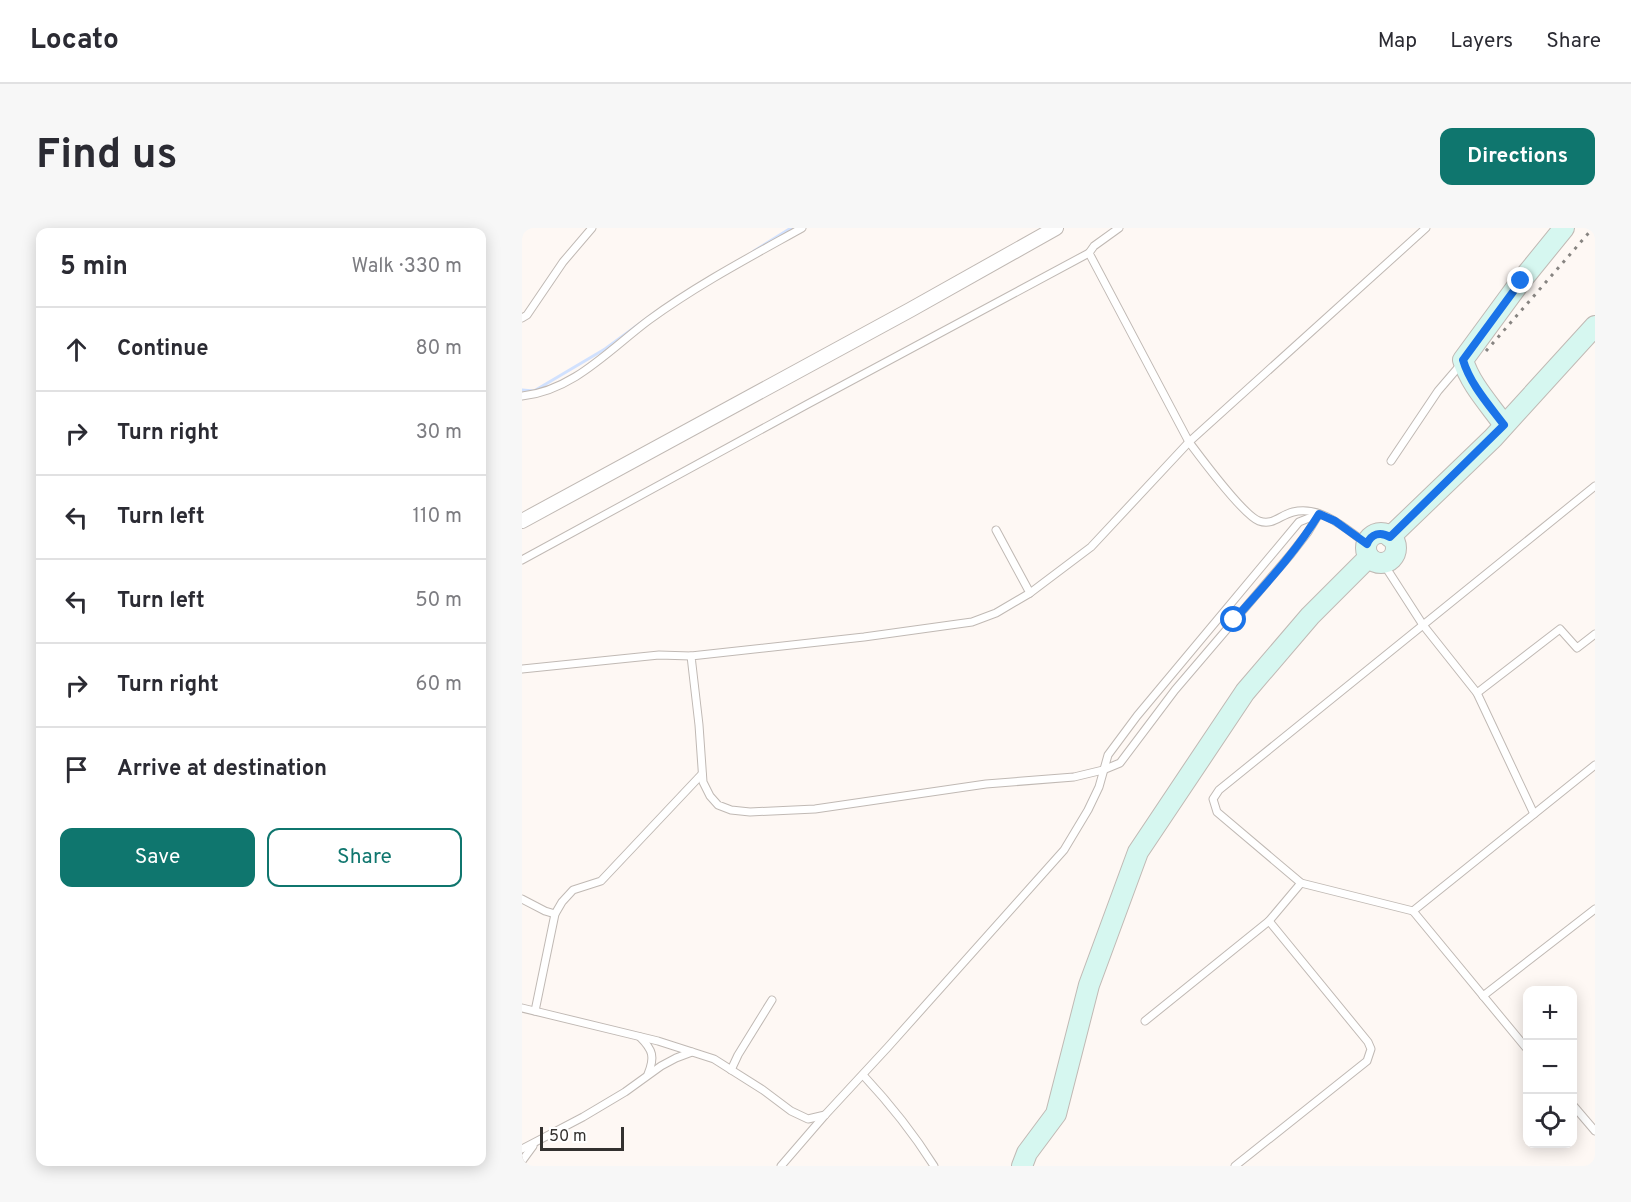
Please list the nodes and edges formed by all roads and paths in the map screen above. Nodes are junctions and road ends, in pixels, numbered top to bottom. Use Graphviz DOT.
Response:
graph roads {
  1 [pos="591,228"];
  2 [pos="802,228"];
  3 [pos="1056,228"];
  4 [pos="1119,228"];
  5 [pos="1426,228"];
  6 [pos="1563,228"];
  7 [pos="1089,253"];
  8 [pos="522,318"];
  9 [pos="1595,326"];
  10 [pos="1462,366"];
  11 [pos="522,396"];
  12 [pos="1504,425"];
  13 [pos="1189,442"];
  14 [pos="1391,461"];
  15 [pos="1595,486"];
  16 [pos="1319,514"];
  17 [pos="522,521"];
  18 [pos="996,530"];
  19 [pos="1373,555"];
  20 [pos="522,560"];
  21 [pos="1030,593"];
  22 [pos="1423,625"];
  23 [pos="1595,634"];
  24 [pos="691,656"];
  25 [pos="522,669"];
  26 [pos="1477,693"];
  27 [pos="1595,765"];
  28 [pos="1103,770"];
  29 [pos="702,774"];
  30 [pos="1534,814"];
  31 [pos="1301,883"];
  32 [pos="522,899"];
  33 [pos="1595,909"];
  34 [pos="1413,911"];
  35 [pos="555,914"];
  36 [pos="1269,921"];
  37 [pos="1484,996"];
  38 [pos="772,1000"];
  39 [pos="522,1008"];
  40 [pos="535,1011"];
  41 [pos="1145,1021"];
  42 [pos="640,1037"];
  43 [pos="1523,1044"];
  44 [pos="693,1052"];
  45 [pos="731,1070"];
  46 [pos="863,1075"];
  47 [pos="646,1077"];
  48 [pos="1577,1110"];
  49 [pos="825,1115"];
  50 [pos="1595,1131"];
  51 [pos="535,1144"];
  52 [pos="522,1149"];
  53 [pos="522,1161"];
  54 [pos="781,1166"];
  55 [pos="934,1166"];
  56 [pos="1022,1166"];
  57 [pos="1235,1166"];
  1 -- 8 [label="lane"];
  2 -- 11 [label="lane"];
  3 -- 17 [label="street"];
  4 -- 7 [label="lane"];
  5 -- 13 [label="lane"];
  6 -- 10 [label="main road"];
  7 -- 13 [label="lane"];
  7 -- 20 [label="lane"];
  9 -- 12 [label="main road"];
  10 -- 12 [label="main road"];
  10 -- 14 [label="lane"];
  12 -- 19 [label="main road"];
  13 -- 16 [label="lane"];
  13 -- 21 [label="lane"];
  15 -- 22 [label="lane"];
  16 -- 19 [label="lane"];
  16 -- 28 [label="lane"];
  16 -- 28 [label="lane"];
  18 -- 21 [label="lane"];
  19 -- 22 [label="lane"];
  19 -- 56 [label="main road"];
  21 -- 24 [label="lane"];
  22 -- 26 [label="lane"];
  22 -- 31 [label="lane"];
  23 -- 26 [label="lane"];
  24 -- 25 [label="lane"];
  24 -- 29 [label="lane"];
  26 -- 30 [label="lane"];
  27 -- 30 [label="lane"];
  28 -- 29 [label="lane"];
  28 -- 46 [label="lane"];
  29 -- 35 [label="lane"];
  30 -- 34 [label="lane"];
  31 -- 34 [label="lane"];
  31 -- 36 [label="lane"];
  32 -- 35 [label="lane"];
  33 -- 37 [label="lane"];
  34 -- 37 [label="lane"];
  35 -- 40 [label="lane"];
  36 -- 41 [label="lane"];
  36 -- 57 [label="lane"];
  37 -- 43 [label="lane"];
  38 -- 45 [label="lane"];
  39 -- 40 [label="lane"];
  40 -- 42 [label="lane"];
  42 -- 44 [label="lane"];
  42 -- 47 [label="lane"];
  44 -- 45 [label="lane"];
  44 -- 47 [label="lane"];
  45 -- 49 [label="lane"];
  46 -- 49 [label="lane"];
  46 -- 55 [label="lane"];
  47 -- 51 [label="lane"];
  48 -- 50 [label="lane"];
  49 -- 54 [label="lane"];
  51 -- 52 [label="lane"];
  51 -- 53 [label="lane"];
}
